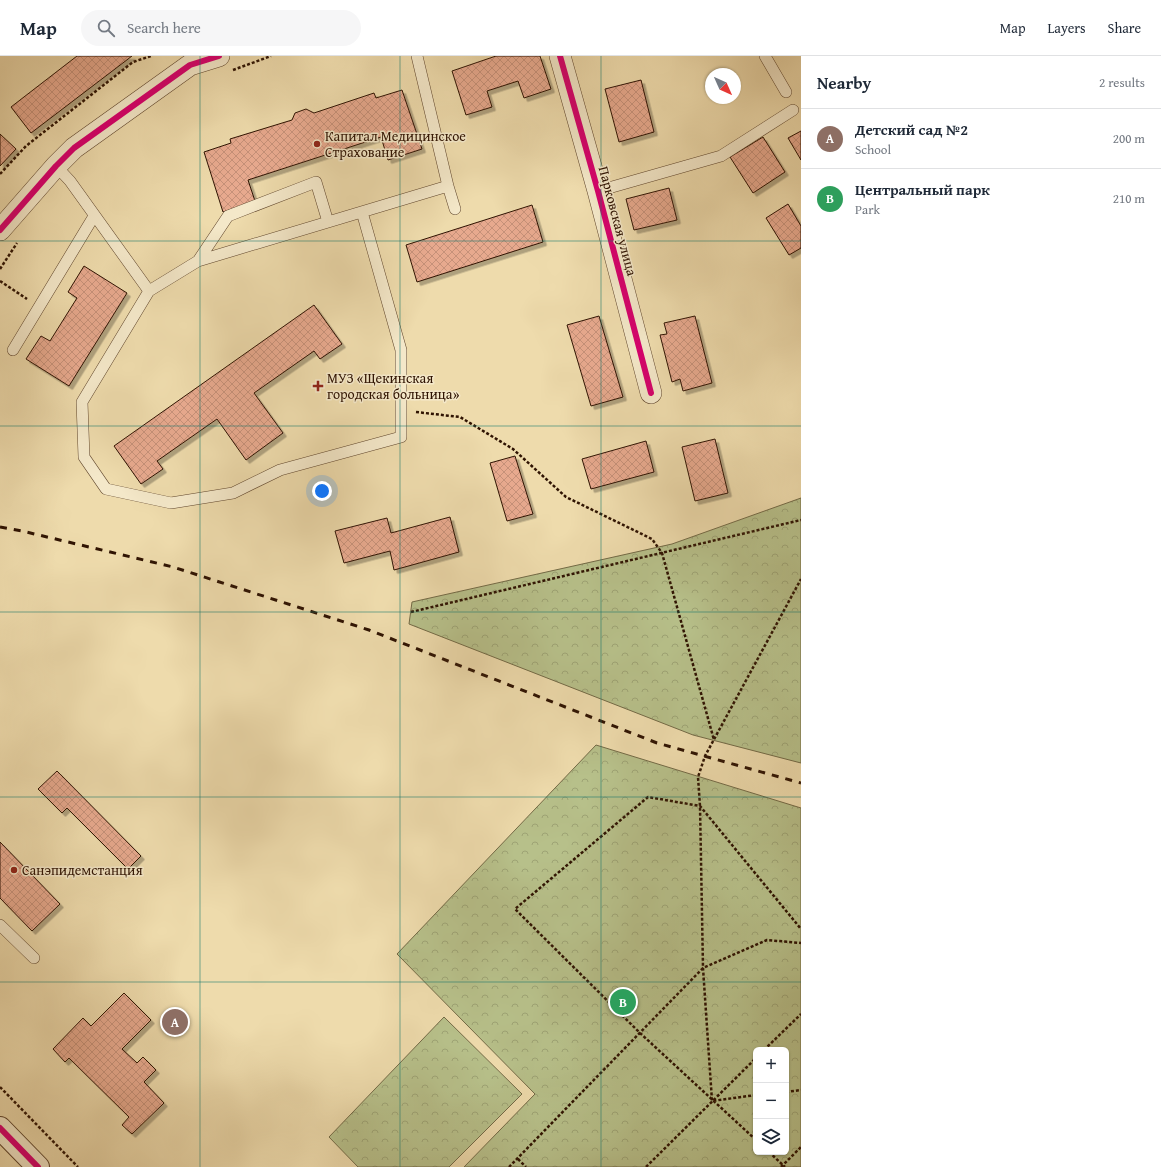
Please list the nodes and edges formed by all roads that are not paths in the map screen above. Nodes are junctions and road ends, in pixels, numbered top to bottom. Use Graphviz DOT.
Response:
graph roads {
  1 [pos="417,56"];
  2 [pos="560,56"];
  3 [pos="765,56"];
  4 [pos="226,63"];
  5 [pos="786,92"];
  6 [pos="793,110"];
  7 [pos="56,166"];
  8 [pos="448,186"];
  9 [pos="598,191"];
  10 [pos="456,209"];
  11 [pos="362,212"];
  12 [pos="94,216"];
  13 [pos="328,222"];
  14 [pos="0,230"];
  15 [pos="198,261"];
  16 [pos="149,291"];
  17 [pos="13,350"];
  18 [pos="651,393"];
  19 [pos="0,925"];
  20 [pos="34,958"];
  21 [pos="0,1128"];
  22 [pos="38,1167"];
  1 -- 8 [label="lane"];
  2 -- 9 [label="street, Парковская улица"];
  3 -- 5 [label="lane"];
  4 -- 7 [label="street"];
  6 -- 9 [label="lane"];
  7 -- 12 [label="lane"];
  7 -- 14 [label="street"];
  8 -- 10 [label="lane"];
  8 -- 11 [label="lane"];
  9 -- 18 [label="street, Парковская улица"];
  11 -- 13 [label="lane"];
  11 -- 16 [label="lane"];
  12 -- 16 [label="lane"];
  12 -- 17 [label="lane"];
  13 -- 15 [label="lane"];
  13 -- 15 [label="lane"];
  15 -- 16 [label="lane"];
  19 -- 20 [label="lane"];
  21 -- 22 [label="street"];
}
